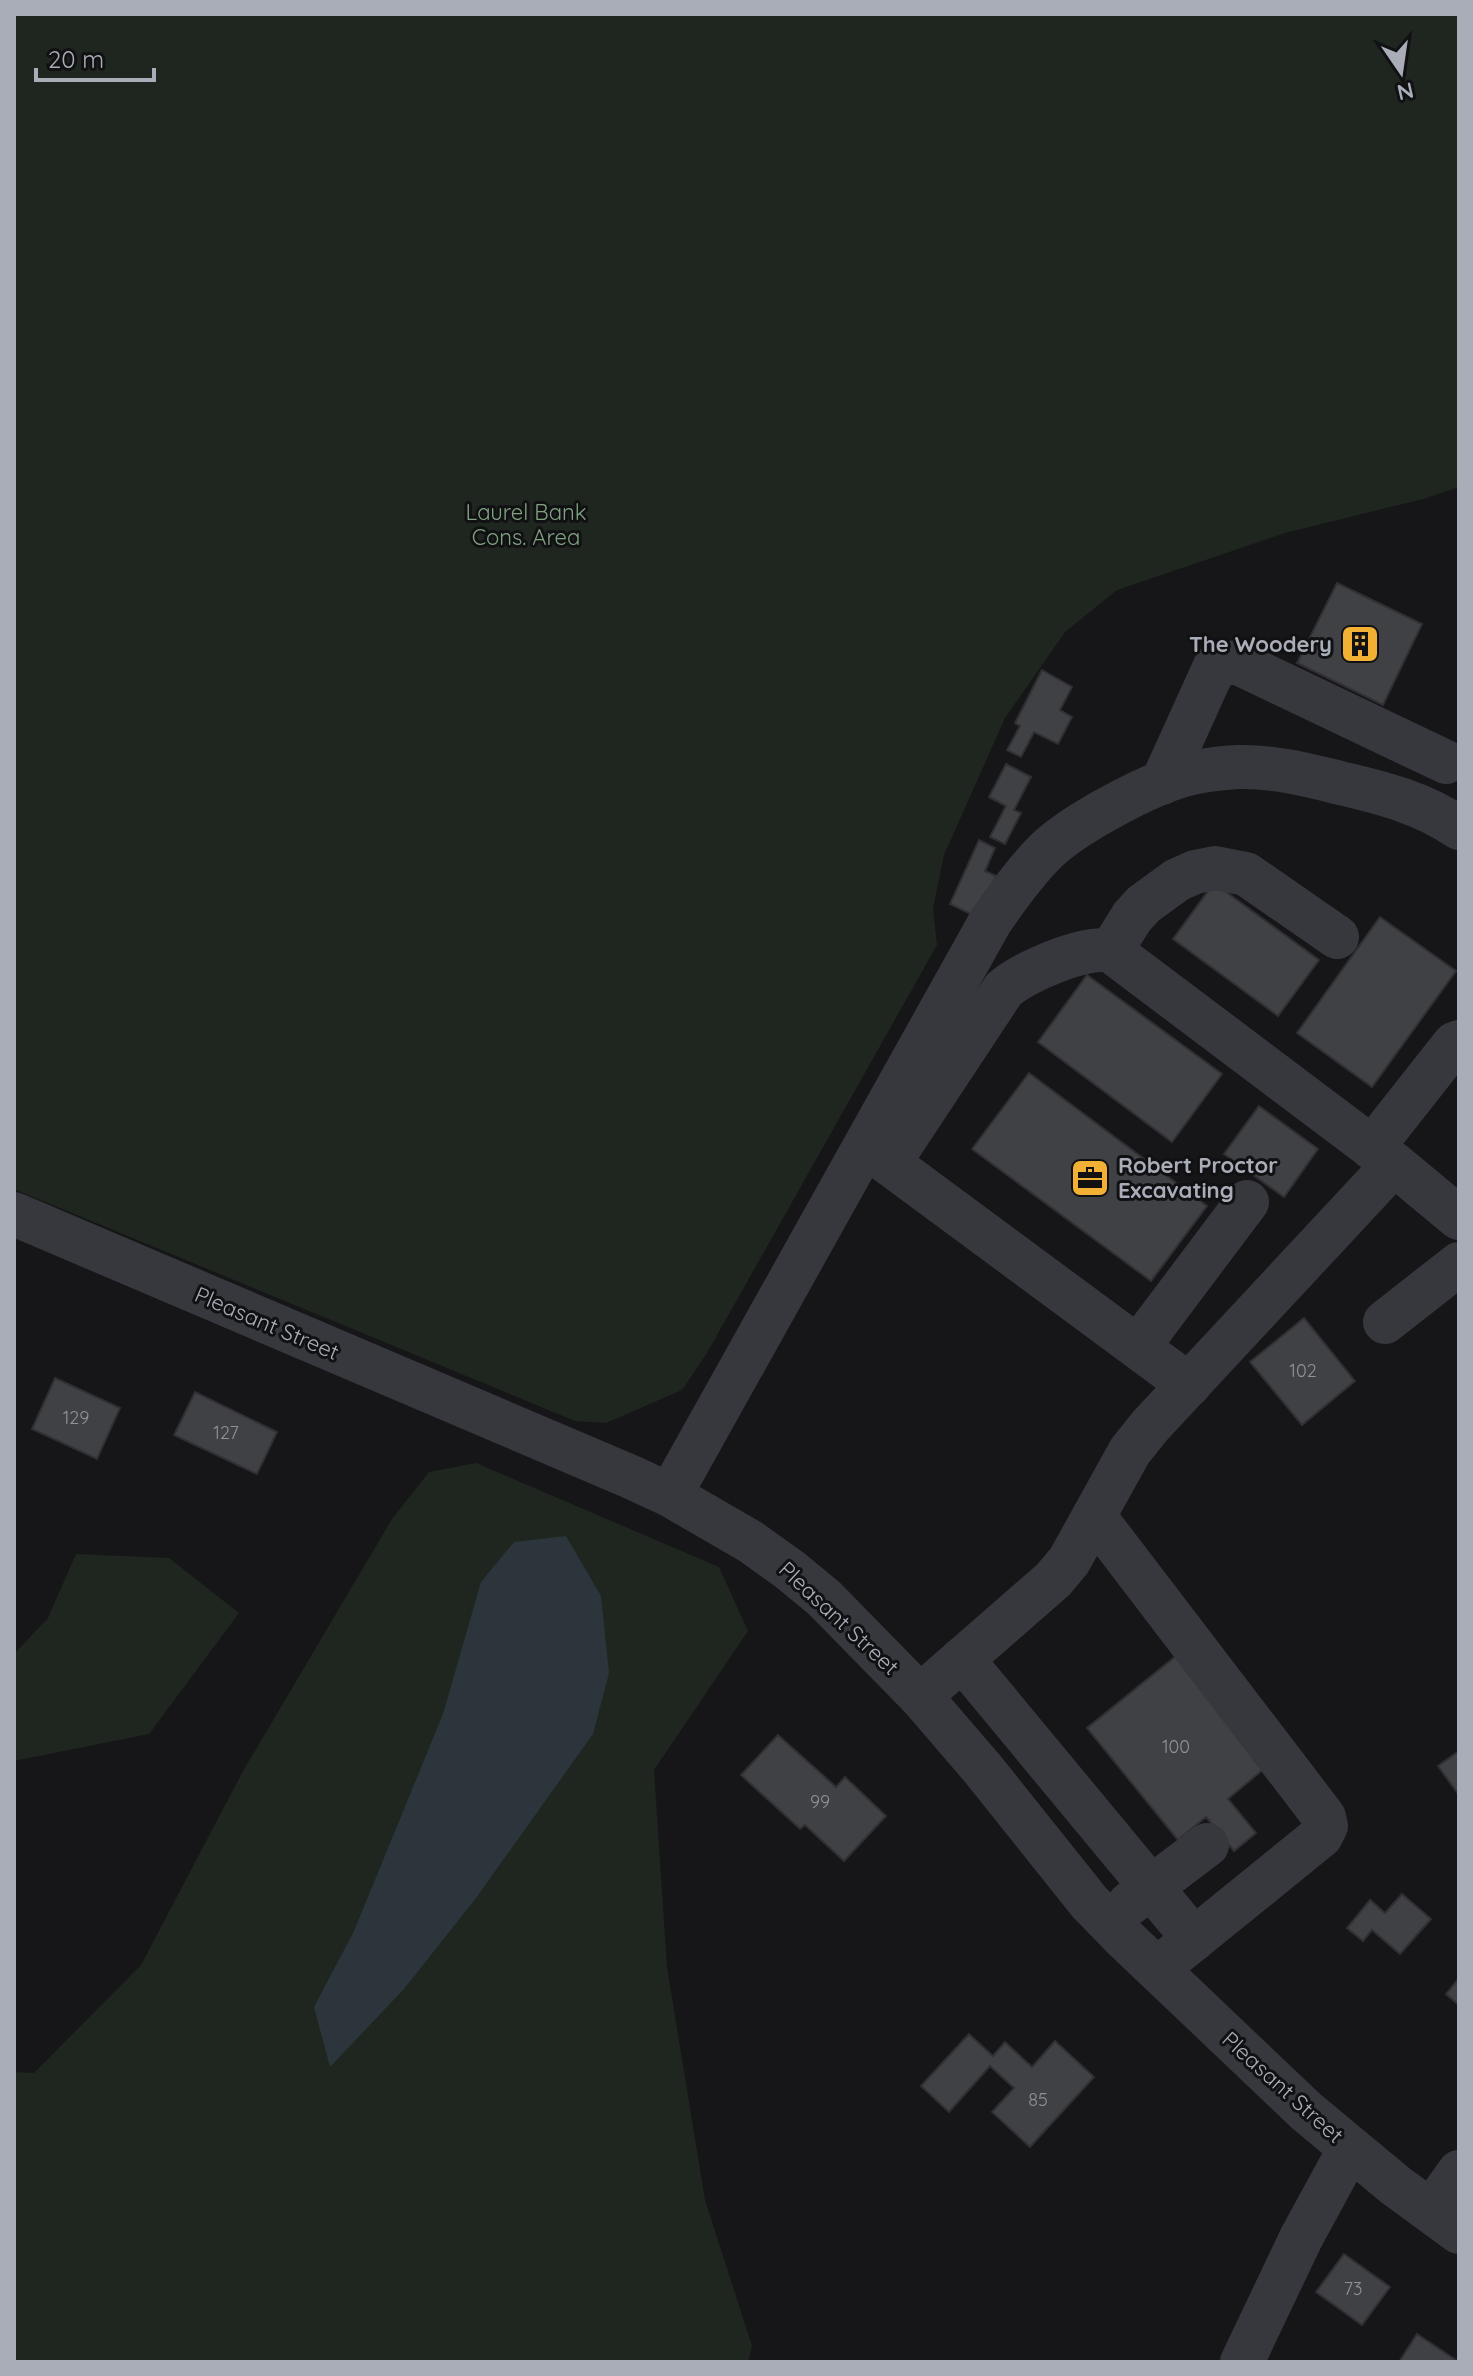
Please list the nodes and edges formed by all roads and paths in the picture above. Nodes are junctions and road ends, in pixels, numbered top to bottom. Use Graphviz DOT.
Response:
graph roads {
  1 [pos="1453,753"];
  2 [pos="1162,783"];
  3 [pos="1419,804"];
  4 [pos="1459,828"];
  5 [pos="1337,937"];
  6 [pos="1111,951"];
  7 [pos="1459,1042"];
  8 [pos="877,1155"];
  9 [pos="1383,1156"];
  10 [pos="1247,1202"];
  11 [pos="14,1214"];
  12 [pos="1459,1218"];
  13 [pos="1459,1264"];
  14 [pos="1385,1322"];
  15 [pos="1138,1347"];
  16 [pos="1189,1385"];
  17 [pos="670,1495"];
  18 [pos="1094,1516"];
  19 [pos="962,1659"];
  20 [pos="920,1696"];
  21 [pos="1207,1845"];
  22 [pos="1152,1887"];
  23 [pos="1107,1921"];
  24 [pos="1194,1939"];
  25 [pos="1157,1969"];
  26 [pos="1350,2148"];
  27 [pos="1459,2172"];
  28 [pos="1445,2222"];
  29 [pos="1242,2362"];
  1 -- 2 [label="street"];
  1 -- 3 [label="street"];
  2 -- 3 [label="street"];
  2 -- 8 [label="street"];
  3 -- 4 [label="street"];
  5 -- 6 [label="street"];
  6 -- 8 [label="street"];
  6 -- 9 [label="street"];
  7 -- 9 [label="street"];
  8 -- 15 [label="street"];
  8 -- 17 [label="street"];
  9 -- 12 [label="street"];
  9 -- 16 [label="street"];
  10 -- 15 [label="street"];
  11 -- 17 [label="street, Pleasant Street"];
  13 -- 14 [label="street"];
  15 -- 16 [label="street"];
  16 -- 18 [label="street"];
  17 -- 20 [label="street, Pleasant Street"];
  18 -- 19 [label="street"];
  18 -- 24 [label="street"];
  19 -- 20 [label="street"];
  19 -- 22 [label="street"];
  20 -- 23 [label="street, Pleasant Street"];
  21 -- 22 [label="street"];
  22 -- 23 [label="street"];
  22 -- 24 [label="street"];
  23 -- 25 [label="street, Pleasant Street"];
  24 -- 25 [label="street"];
  25 -- 26 [label="street, Pleasant Street"];
  26 -- 28 [label="street, Pleasant Street"];
  26 -- 29 [label="street"];
  27 -- 28 [label="street"];
}
